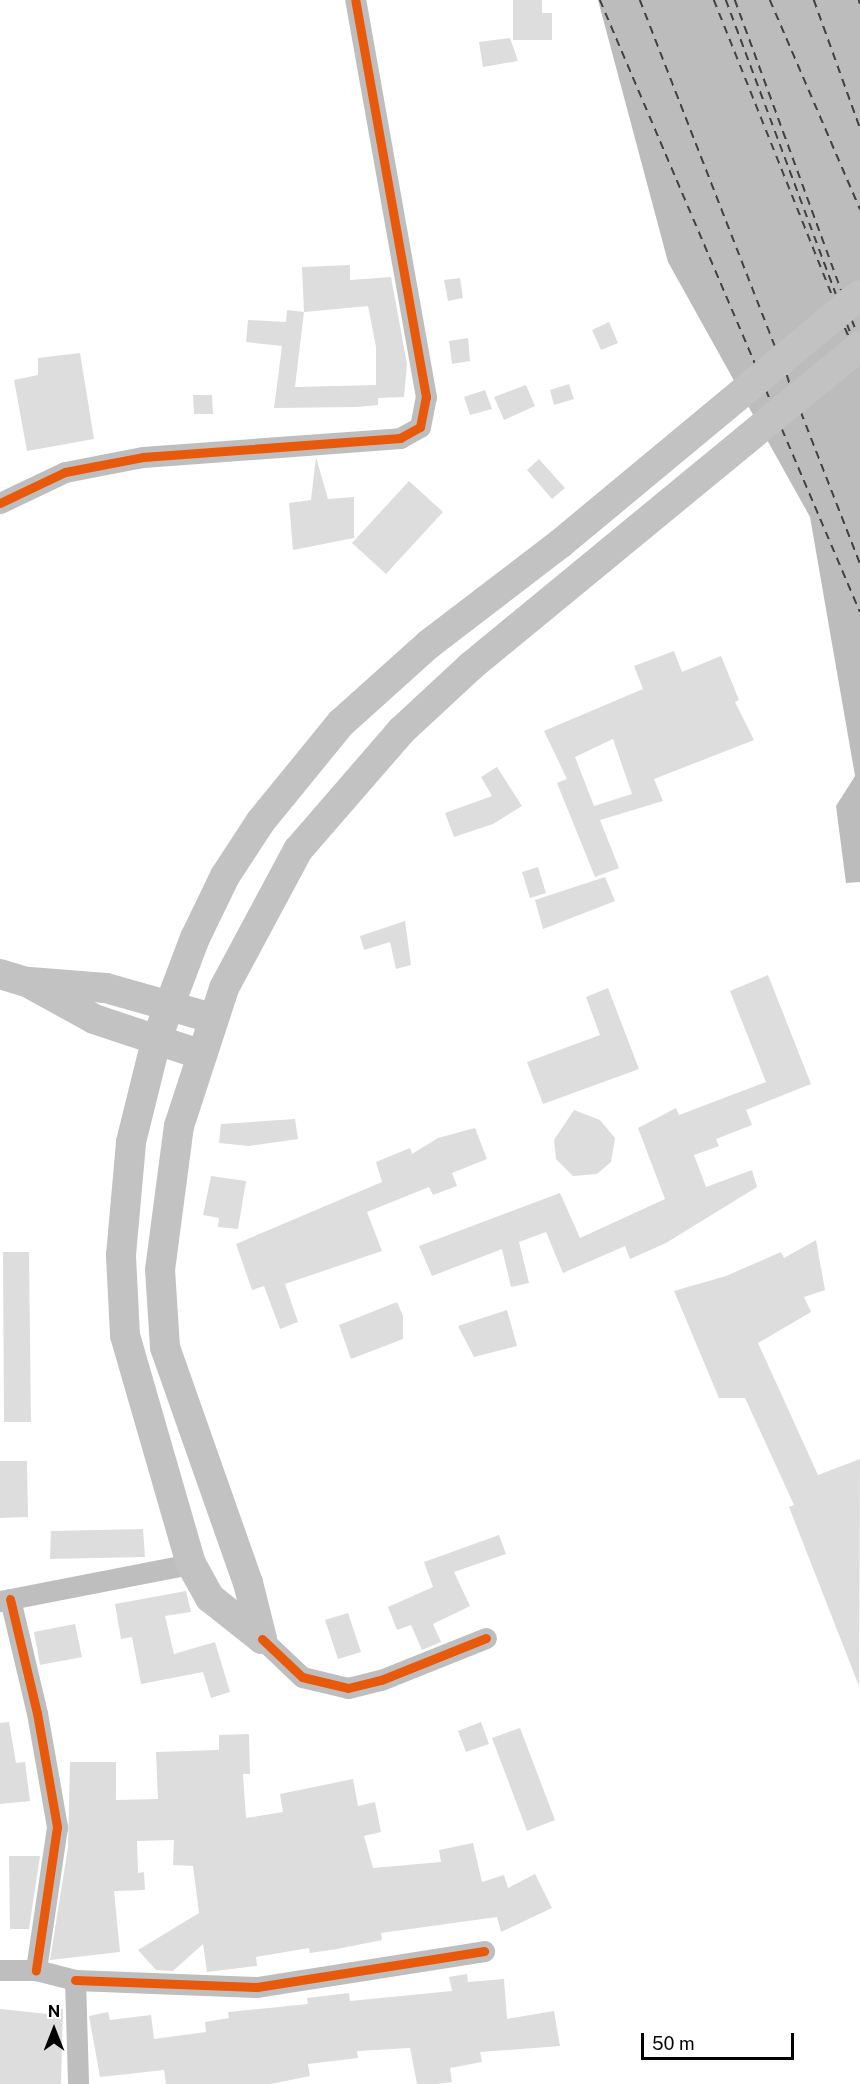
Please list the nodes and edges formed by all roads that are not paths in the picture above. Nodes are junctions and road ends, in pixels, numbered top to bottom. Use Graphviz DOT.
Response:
graph roads {
  1 [pos="355,0"];
  2 [pos="860,295"];
  3 [pos="860,346"];
  4 [pos="0,504"];
  5 [pos="13,978"];
  6 [pos="170,1004"];
  7 [pos="212,1018"];
  8 [pos="156,1041"];
  9 [pos="200,1054"];
  10 [pos="191,1564"];
  11 [pos="5,1600"];
  12 [pos="486,1638"];
  13 [pos="262,1639"];
  14 [pos="484,1951"];
  15 [pos="0,1970"];
  16 [pos="36,1970"];
  17 [pos="75,1980"];
  18 [pos="78,2084"];
  1 -- 4 [label="street"];
  2 -- 6 [label="main road"];
  3 -- 7 [label="main road"];
  5 -- 6 [label="main road"];
  5 -- 8 [label="main road"];
  6 -- 7 [label="main road"];
  6 -- 8 [label="main road"];
  7 -- 9 [label="main road"];
  8 -- 9 [label="main road"];
  8 -- 10 [label="main road"];
  9 -- 13 [label="main road"];
  10 -- 11 [label="street"];
  10 -- 13 [label="main road"];
  11 -- 16 [label="street"];
  12 -- 13 [label="street"];
  14 -- 17 [label="street"];
  15 -- 16 [label="street"];
  16 -- 17 [label="street"];
  17 -- 18 [label="street"];
}
